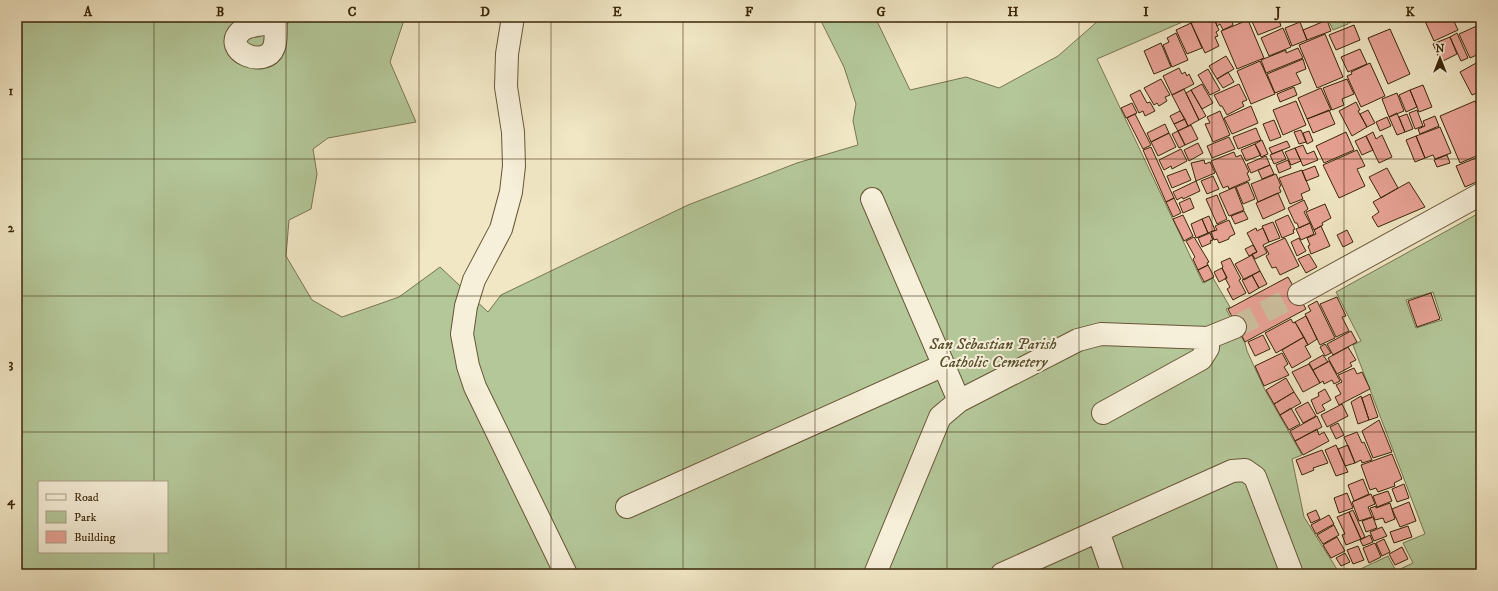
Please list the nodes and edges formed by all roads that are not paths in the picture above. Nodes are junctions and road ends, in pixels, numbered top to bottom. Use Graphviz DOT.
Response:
graph roads {
  1 [pos="513,17"];
  2 [pos="1481,194"];
  3 [pos="872,199"];
  4 [pos="1299,294"];
  5 [pos="1235,327"];
  6 [pos="1208,338"];
  7 [pos="944,365"];
  8 [pos="959,401"];
  9 [pos="1103,413"];
  10 [pos="627,507"];
  11 [pos="1098,532"];
  12 [pos="566,574"];
  13 [pos="875,574"];
  14 [pos="1002,574"];
  15 [pos="1113,574"];
  16 [pos="1292,574"];
  1 -- 12 [label="lane"];
  2 -- 4 [label="lane"];
  3 -- 7 [label="lane"];
  5 -- 6 [label="lane"];
  6 -- 8 [label="lane"];
  6 -- 9 [label="lane"];
  7 -- 8 [label="lane"];
  7 -- 10 [label="lane"];
  8 -- 13 [label="lane"];
  11 -- 14 [label="lane"];
  11 -- 15 [label="lane"];
  11 -- 16 [label="lane"];
}
